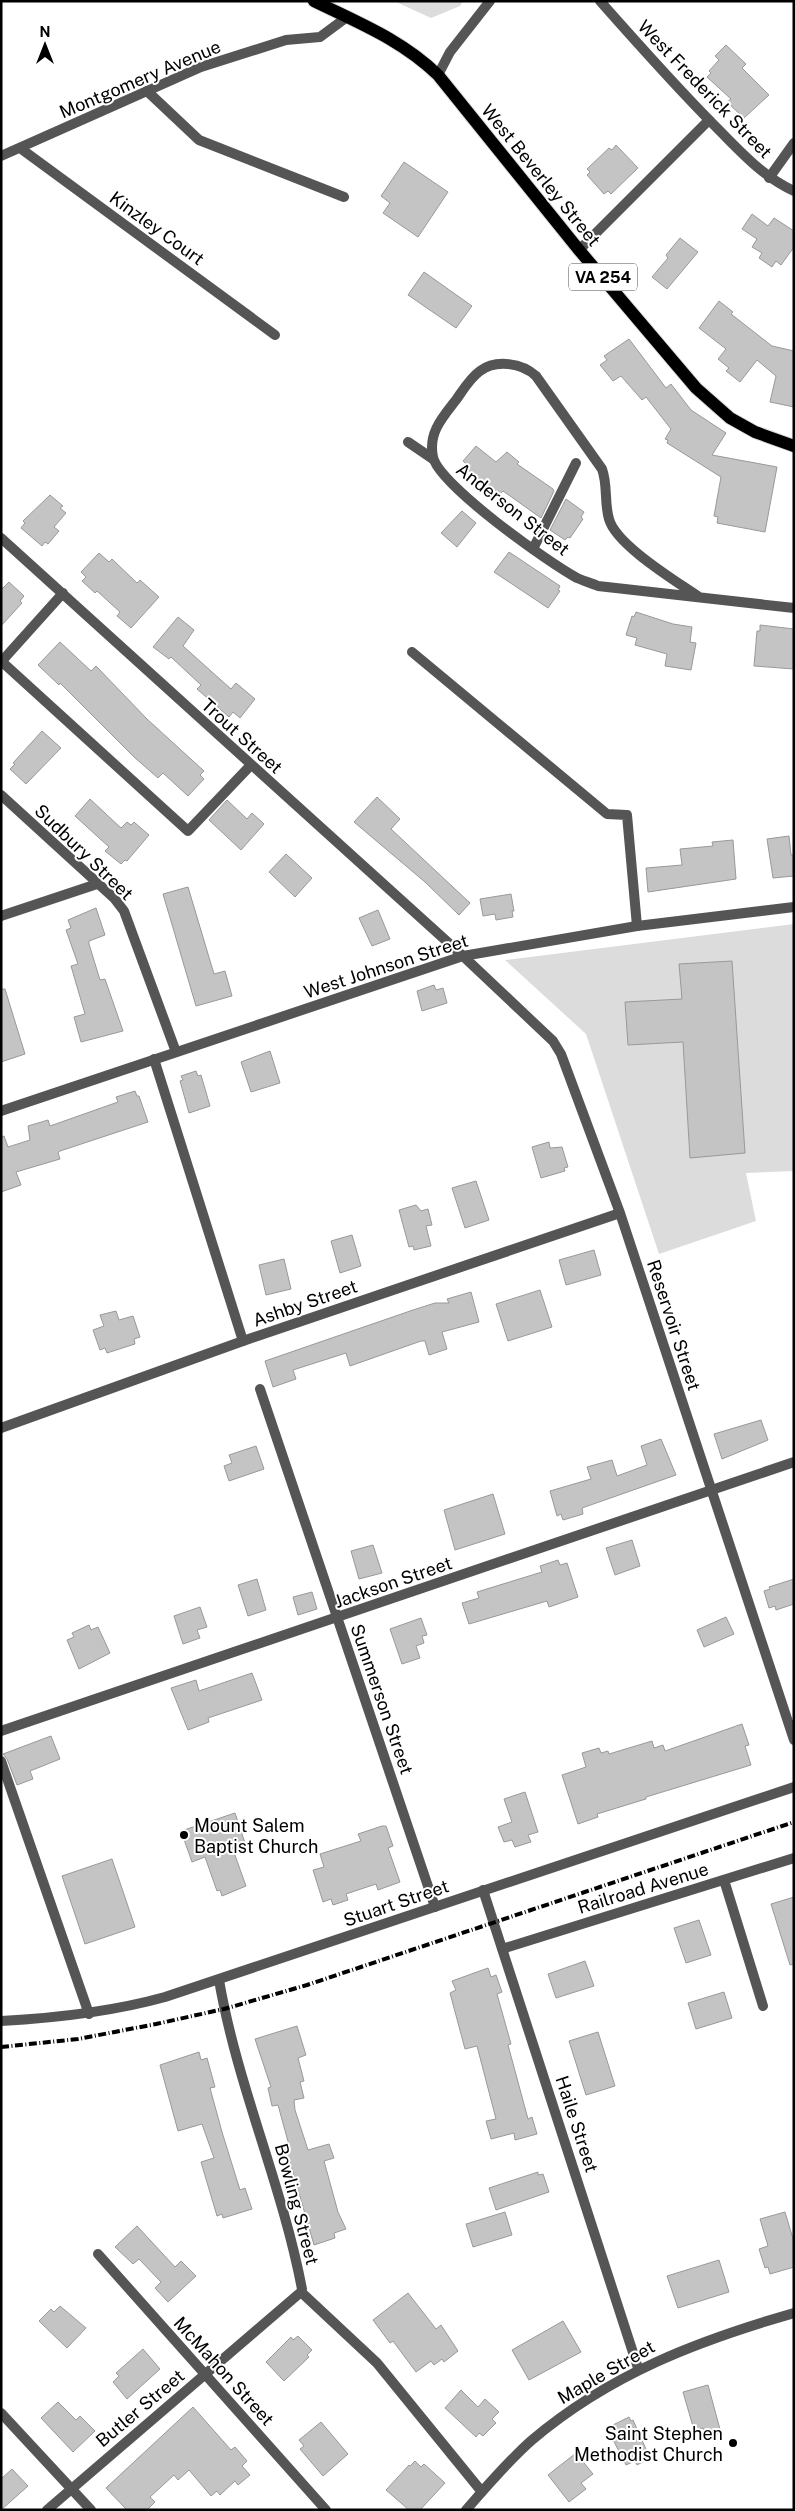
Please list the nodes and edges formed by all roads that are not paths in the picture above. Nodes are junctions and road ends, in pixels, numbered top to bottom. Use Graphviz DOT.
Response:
graph roads {
  1 [pos="314,1"];
  2 [pos="490,1"];
  3 [pos="600,1"];
  4 [pos="347,17"];
  5 [pos="438,76"];
  6 [pos="147,91"];
  7 [pos="709,120"];
  8 [pos="794,143"];
  9 [pos="20,148"];
  10 [pos="1,156"];
  11 [pos="769,178"];
  12 [pos="794,190"];
  13 [pos="344,197"];
  14 [pos="579,250"];
  15 [pos="275,335"];
  16 [pos="408,442"];
  17 [pos="794,446"];
  18 [pos="433,459"];
  19 [pos="576,463"];
  20 [pos="1,538"];
  21 [pos="533,549"];
  22 [pos="62,593"];
  23 [pos="699,597"];
  24 [pos="794,608"];
  25 [pos="412,652"];
  26 [pos="1,661"];
  27 [pos="250,766"];
  28 [pos="1,795"];
  29 [pos="97,884"];
  30 [pos="794,907"];
  31 [pos="1,916"];
  32 [pos="637,926"];
  33 [pos="463,956"];
  34 [pos="176,1052"];
  35 [pos="154,1059"];
  36 [pos="1,1111"];
  37 [pos="620,1213"];
  38 [pos="244,1341"];
  39 [pos="260,1389"];
  40 [pos="1,1428"];
  41 [pos="794,1462"];
  42 [pos="712,1491"];
  43 [pos="338,1618"];
  44 [pos="1,1732"];
  45 [pos="794,1740"];
  46 [pos="1,1761"];
  47 [pos="794,1786"];
  48 [pos="794,1858"];
  49 [pos="724,1880"];
  50 [pos="483,1890"];
  51 [pos="435,1907"];
  52 [pos="502,1949"];
  53 [pos="219,1980"];
  54 [pos="763,2006"];
  55 [pos="89,2014"];
  56 [pos="1,2021"];
  57 [pos="98,2254"];
  58 [pos="302,2290"];
  59 [pos="794,2313"];
  60 [pos="638,2368"];
  61 [pos="204,2375"];
  62 [pos="1,2413"];
  63 [pos="71,2488"];
  64 [pos="482,2492"];
  65 [pos="47,2510"];
  66 [pos="91,2510"];
  67 [pos="326,2510"];
  68 [pos="466,2510"];
  1 -- 4 [label="main road, West Beverley Street / VA 254"];
  2 -- 5 [label="street"];
  3 -- 7 [label="street, West Frederick Street"];
  4 -- 5 [label="main road, West Beverley Street / VA 254"];
  4 -- 6 [label="street, Montgomery Avenue"];
  5 -- 14 [label="main road, West Beverley Street / VA 254"];
  6 -- 9 [label="street, Montgomery Avenue"];
  6 -- 13 [label="street"];
  7 -- 11 [label="street, West Frederick Street"];
  7 -- 14 [label="street"];
  8 -- 11 [label="street"];
  9 -- 10 [label="street, Montgomery Avenue"];
  9 -- 15 [label="street, Kinzley Court"];
  11 -- 12 [label="street, West Frederick Street"];
  14 -- 17 [label="main road, West Beverley Street / VA 254"];
  16 -- 18 [label="street"];
  18 -- 21 [label="street, Anderson Street"];
  18 -- 23 [label="street, Anderson Street"];
  19 -- 21 [label="street"];
  20 -- 22 [label="street, Trout Street"];
  21 -- 23 [label="street, Anderson Street"];
  22 -- 26 [label="street"];
  22 -- 27 [label="street, Trout Street"];
  23 -- 24 [label="street, Anderson Street"];
  25 -- 32 [label="street"];
  26 -- 27 [label="street"];
  27 -- 33 [label="street, Trout Street"];
  28 -- 29 [label="street, Sudbury Street"];
  29 -- 31 [label="street"];
  29 -- 34 [label="street, Sudbury Street"];
  30 -- 32 [label="street, West Johnson Street"];
  32 -- 33 [label="street, West Johnson Street"];
  33 -- 34 [label="street, West Johnson Street"];
  33 -- 37 [label="street, Reservoir Street"];
  34 -- 35 [label="street, West Johnson Street"];
  35 -- 36 [label="street, West Johnson Street"];
  35 -- 38 [label="street"];
  37 -- 38 [label="street, Ashby Street"];
  37 -- 42 [label="street, Reservoir Street"];
  38 -- 40 [label="street, Ashby Street"];
  39 -- 43 [label="street, Summerson Street"];
  41 -- 42 [label="street, Jackson Street"];
  42 -- 43 [label="street, Jackson Street"];
  42 -- 45 [label="street, Reservoir Street"];
  43 -- 44 [label="street, Jackson Street"];
  43 -- 51 [label="street, Summerson Street"];
  46 -- 55 [label="street"];
  47 -- 50 [label="street, Stuart Street"];
  48 -- 49 [label="street, Railroad Avenue"];
  49 -- 52 [label="street, Railroad Avenue"];
  49 -- 54 [label="street"];
  50 -- 51 [label="street, Stuart Street"];
  50 -- 52 [label="street, Haile Street"];
  51 -- 53 [label="street, Stuart Street"];
  52 -- 60 [label="street, Haile Street"];
  53 -- 55 [label="street, Stuart Street"];
  53 -- 58 [label="street, Bowling Street"];
  55 -- 56 [label="street, Stuart Street"];
  57 -- 61 [label="street, McMahon Street"];
  58 -- 61 [label="street, Butler Street"];
  58 -- 64 [label="street, Bowling Street"];
  59 -- 60 [label="street, Maple Street"];
  60 -- 64 [label="street, Maple Street"];
  61 -- 63 [label="street, Butler Street"];
  61 -- 67 [label="street, McMahon Street"];
  62 -- 63 [label="street"];
  63 -- 65 [label="street, Butler Street"];
  63 -- 66 [label="street"];
  64 -- 68 [label="street, Maple Street"];
}
